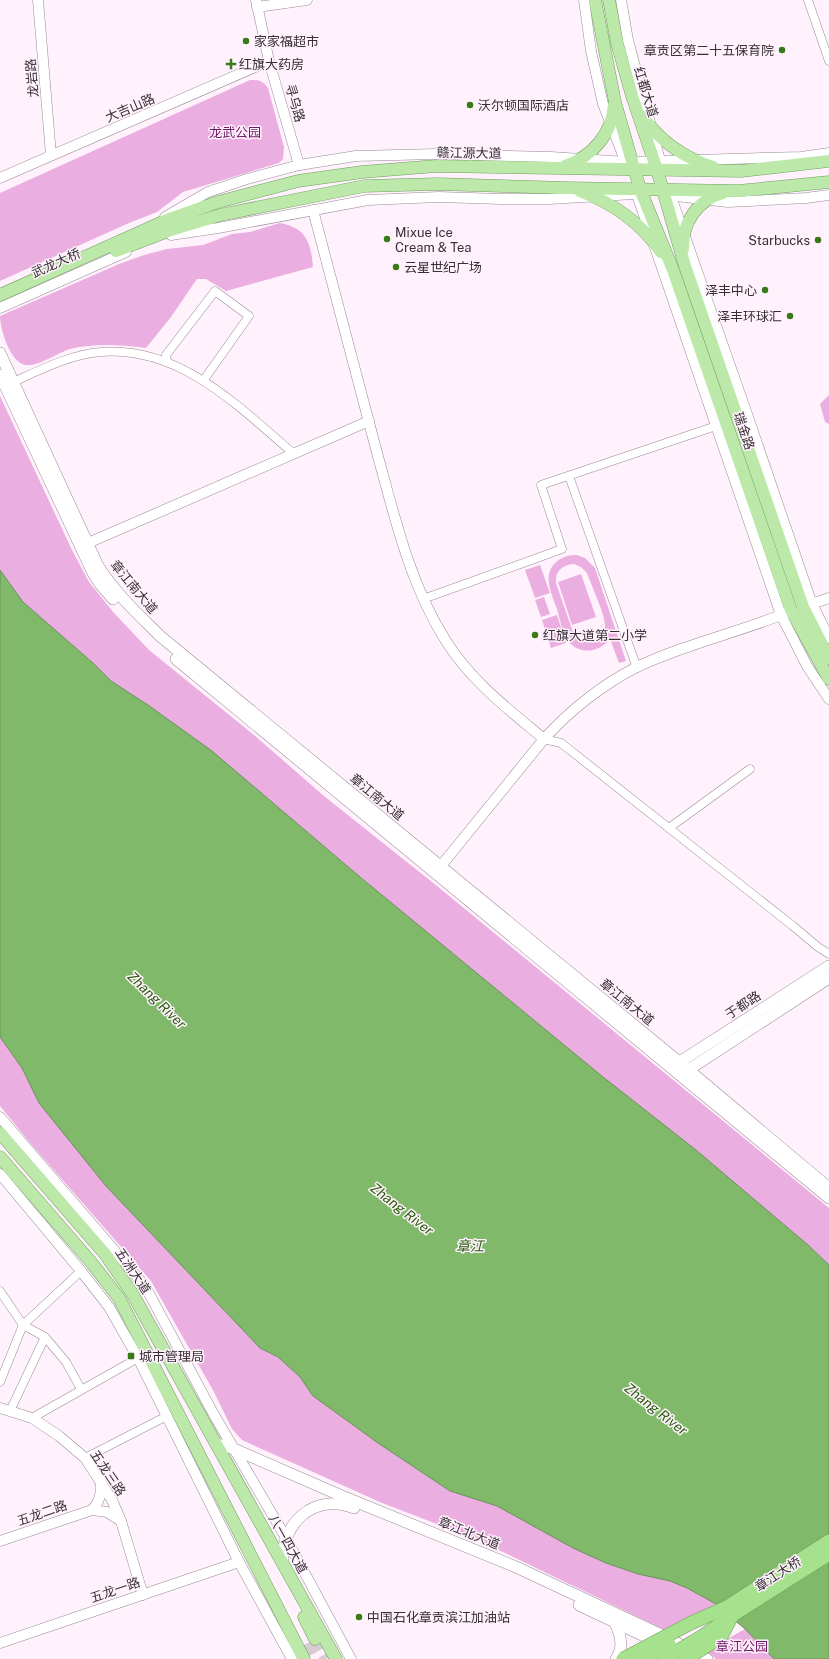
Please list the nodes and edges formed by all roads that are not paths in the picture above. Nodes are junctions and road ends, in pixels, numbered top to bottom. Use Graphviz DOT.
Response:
graph roads {
  1 [pos="38,0"];
  2 [pos="306,0"];
  3 [pos="584,0"];
  4 [pos="595,0"];
  5 [pos="609,0"];
  6 [pos="621,0"];
  7 [pos="808,0"];
  8 [pos="257,3"];
  9 [pos="269,61"];
  10 [pos="829,61"];
  11 [pos="632,96"];
  12 [pos="615,102"];
  13 [pos="611,123"];
  14 [pos="652,128"];
  15 [pos="829,153"];
  16 [pos="51,155"];
  17 [pos="580,160"];
  18 [pos="694,160"];
  19 [pos="829,162"];
  20 [pos="299,165"];
  21 [pos="630,166"];
  22 [pos="659,166"];
  23 [pos="554,169"];
  24 [pos="738,171"];
  25 [pos="0,178"];
  26 [pos="829,182"];
  27 [pos="567,188"];
  28 [pos="638,191"];
  29 [pos="741,191"];
  30 [pos="667,192"];
  31 [pos="829,195"];
  32 [pos="593,196"];
  33 [pos="709,199"];
  34 [pos="313,210"];
  35 [pos="684,235"];
  36 [pos="651,240"];
  37 [pos="121,245"];
  38 [pos="685,266"];
  39 [pos="672,270"];
  40 [pos="0,292"];
  41 [pos="0,295"];
  42 [pos="0,303"];
  43 [pos="0,308"];
  44 [pos="0,353"];
  45 [pos="167,362"];
  46 [pos="0,375"];
  47 [pos="204,381"];
  48 [pos="9,384"];
  49 [pos="369,421"];
  50 [pos="721,424"];
  51 [pos="294,454"];
  52 [pos="569,476"];
  53 [pos="88,543"];
  54 [pos="829,598"];
  55 [pos="423,599"];
  56 [pos="796,609"];
  57 [pos="829,638"];
  58 [pos="829,658"];
  59 [pos="637,668"];
  60 [pos="829,679"];
  61 [pos="829,699"];
  62 [pos="544,739"];
  63 [pos="750,769"];
  64 [pos="669,828"];
  65 [pos="438,871"];
  66 [pos="829,954"];
  67 [pos="829,966"];
  68 [pos="829,978"];
  69 [pos="680,1069"];
  70 [pos="0,1117"];
  71 [pos="0,1133"];
  72 [pos="0,1157"];
  73 [pos="0,1174"];
  74 [pos="829,1188"];
  75 [pos="829,1198"];
  76 [pos="81,1271"];
  77 [pos="0,1291"];
  78 [pos="23,1325"];
  79 [pos="45,1337"];
  80 [pos="138,1358"];
  81 [pos="0,1382"];
  82 [pos="81,1389"];
  83 [pos="0,1408"];
  84 [pos="10,1411"];
  85 [pos="167,1416"];
  86 [pos="32,1418"];
  87 [pos="194,1443"];
  88 [pos="215,1443"];
  89 [pos="234,1449"];
  90 [pos="85,1458"];
  91 [pos="101,1481"];
  92 [pos="92,1510"];
  93 [pos="121,1521"];
  94 [pos="286,1538"];
  95 [pos="0,1541"];
  96 [pos="829,1541"];
  97 [pos="829,1554"];
  98 [pos="239,1562"];
  99 [pos="283,1564"];
  100 [pos="143,1594"];
  101 [pos="730,1611"];
  102 [pos="615,1623"];
  103 [pos="665,1642"];
  104 [pos="0,1643"];
  105 [pos="686,1656"];
  106 [pos="292,1659"];
  107 [pos="304,1659"];
  108 [pos="336,1659"];
  109 [pos="350,1659"];
  110 [pos="616,1659"];
  111 [pos="623,1659"];
  112 [pos="633,1659"];
  113 [pos="643,1659"];
  114 [pos="664,1659"];
  115 [pos="707,1659"];
  1 -- 16 [label="street, 龙岩路"];
  2 -- 8 [label="street"];
  3 -- 13 [label="street"];
  4 -- 12 [label="main road"];
  5 -- 11 [label="main road, 红都大道"];
  6 -- 14 [label="street"];
  7 -- 10 [label="street"];
  8 -- 9 [label="street, 寻乌路"];
  9 -- 16 [label="street, 大吉山路"];
  9 -- 20 [label="street, 寻乌路"];
  11 -- 14 [label="main road"];
  11 -- 22 [label="main road, 红都大道"];
  12 -- 13 [label="main road"];
  12 -- 21 [label="main road"];
  13 -- 17 [label="main road"];
  13 -- 21 [label="street"];
  14 -- 18 [label="main road"];
  14 -- 22 [label="street"];
  15 -- 18 [label="street"];
  16 -- 25 [label="street, 大吉山路"];
  17 -- 20 [label="street"];
  17 -- 21 [label="street"];
  17 -- 23 [label="main road"];
  18 -- 22 [label="street"];
  18 -- 24 [label="main road"];
  19 -- 24 [label="main road, 赣江源大道"];
  20 -- 37 [label="street"];
  21 -- 22 [label="main road, 赣江源大道"];
  21 -- 23 [label="main road, 赣江源大道"];
  21 -- 28 [label="main road"];
  22 -- 24 [label="main road, 赣江源大道"];
  22 -- 30 [label="main road, 红都大道"];
  23 -- 37 [label="main road, 赣江源大道"];
  24 -- 29 [label="main road"];
  26 -- 29 [label="main road"];
  27 -- 28 [label="main road"];
  27 -- 32 [label="main road"];
  27 -- 37 [label="main road"];
  28 -- 30 [label="main road"];
  28 -- 32 [label="street"];
  28 -- 36 [label="street"];
  28 -- 39 [label="main road, 瑞金路"];
  29 -- 30 [label="main road"];
  29 -- 33 [label="main road"];
  30 -- 33 [label="street"];
  30 -- 35 [label="street"];
  30 -- 38 [label="main road, 瑞金路"];
  31 -- 33 [label="street"];
  32 -- 34 [label="street"];
  32 -- 36 [label="main road"];
  33 -- 35 [label="main road"];
  34 -- 37 [label="street"];
  34 -- 49 [label="street"];
  35 -- 38 [label="main road"];
  35 -- 56 [label="street"];
  36 -- 39 [label="main road"];
  36 -- 50 [label="street"];
  37 -- 40 [label="street"];
  37 -- 41 [label="main road, 武龙大桥"];
  37 -- 42 [label="main road, 武龙大桥"];
  37 -- 43 [label="street"];
  38 -- 56 [label="main road, 瑞金路"];
  39 -- 50 [label="main road, 瑞金路"];
  44 -- 48 [label="main road, 章江南大道"];
  45 -- 47 [label="street"];
  45 -- 47 [label="street"];
  45 -- 48 [label="street"];
  46 -- 48 [label="main road, 章江南大道"];
  47 -- 51 [label="street"];
  48 -- 53 [label="main road, 章江南大道"];
  48 -- 65 [label="main road, 章江南大道"];
  49 -- 51 [label="street"];
  49 -- 55 [label="street"];
  50 -- 52 [label="street"];
  50 -- 56 [label="main road, 瑞金路"];
  51 -- 53 [label="street"];
  52 -- 55 [label="street"];
  52 -- 59 [label="street"];
  53 -- 65 [label="main road, 章江南大道"];
  54 -- 56 [label="street"];
  55 -- 62 [label="street"];
  56 -- 57 [label="street"];
  56 -- 58 [label="main road, 瑞金路"];
  56 -- 59 [label="street"];
  56 -- 60 [label="main road, 瑞金路"];
  56 -- 61 [label="street"];
  59 -- 62 [label="street"];
  62 -- 64 [label="street"];
  62 -- 65 [label="street"];
  63 -- 64 [label="street"];
  64 -- 66 [label="street"];
  65 -- 69 [label="main road, 章江南大道"];
  67 -- 69 [label="main road, 于都路"];
  68 -- 69 [label="main road, 于都路"];
  69 -- 74 [label="main road, 章江南大道"];
  69 -- 75 [label="main road, 章江南大道"];
  70 -- 89 [label="street"];
  71 -- 88 [label="main road, 五洲大道"];
  72 -- 87 [label="main road, 五洲大道"];
  73 -- 76 [label="street"];
  76 -- 78 [label="street"];
  76 -- 80 [label="street"];
  77 -- 78 [label="street"];
  78 -- 79 [label="street"];
  78 -- 81 [label="street"];
  79 -- 82 [label="street"];
  79 -- 84 [label="street"];
  80 -- 82 [label="street"];
  80 -- 85 [label="street"];
  82 -- 86 [label="street"];
  83 -- 84 [label="street, 五龙三路"];
  84 -- 86 [label="street, 五龙三路"];
  85 -- 90 [label="street"];
  85 -- 98 [label="street"];
  86 -- 90 [label="street, 五龙三路"];
  87 -- 88 [label="main road"];
  87 -- 107 [label="main road"];
  88 -- 89 [label="main road, 章江北大道"];
  88 -- 99 [label="main road, 八一四大道"];
  89 -- 94 [label="street"];
  89 -- 103 [label="main road, 章江北大道"];
  90 -- 91 [label="street, 五龙三路"];
  91 -- 92 [label="street"];
  91 -- 93 [label="street, 五龙三路"];
  92 -- 93 [label="street"];
  92 -- 95 [label="street, 五龙二路"];
  93 -- 100 [label="street, 五龙三路"];
  94 -- 99 [label="main road"];
  94 -- 102 [label="main road, 章江北大道"];
  94 -- 109 [label="street"];
  96 -- 101 [label="highway, 章江大桥"];
  97 -- 101 [label="highway, 章江大桥"];
  98 -- 100 [label="street, 五龙一路"];
  98 -- 106 [label="street"];
  99 -- 108 [label="main road, 八一四大道"];
  100 -- 104 [label="street, 五龙一路"];
  101 -- 105 [label="highway, bridge"];
  101 -- 111 [label="highway, bridge"];
  101 -- 113 [label="highway, bridge"];
  101 -- 114 [label="highway, bridge"];
  102 -- 103 [label="main road, 章江北大道"];
  102 -- 110 [label="main road"];
  103 -- 105 [label="main road, 章江北大道"];
  103 -- 112 [label="main road"];
  105 -- 115 [label="main road, 章江北大道"];
}
